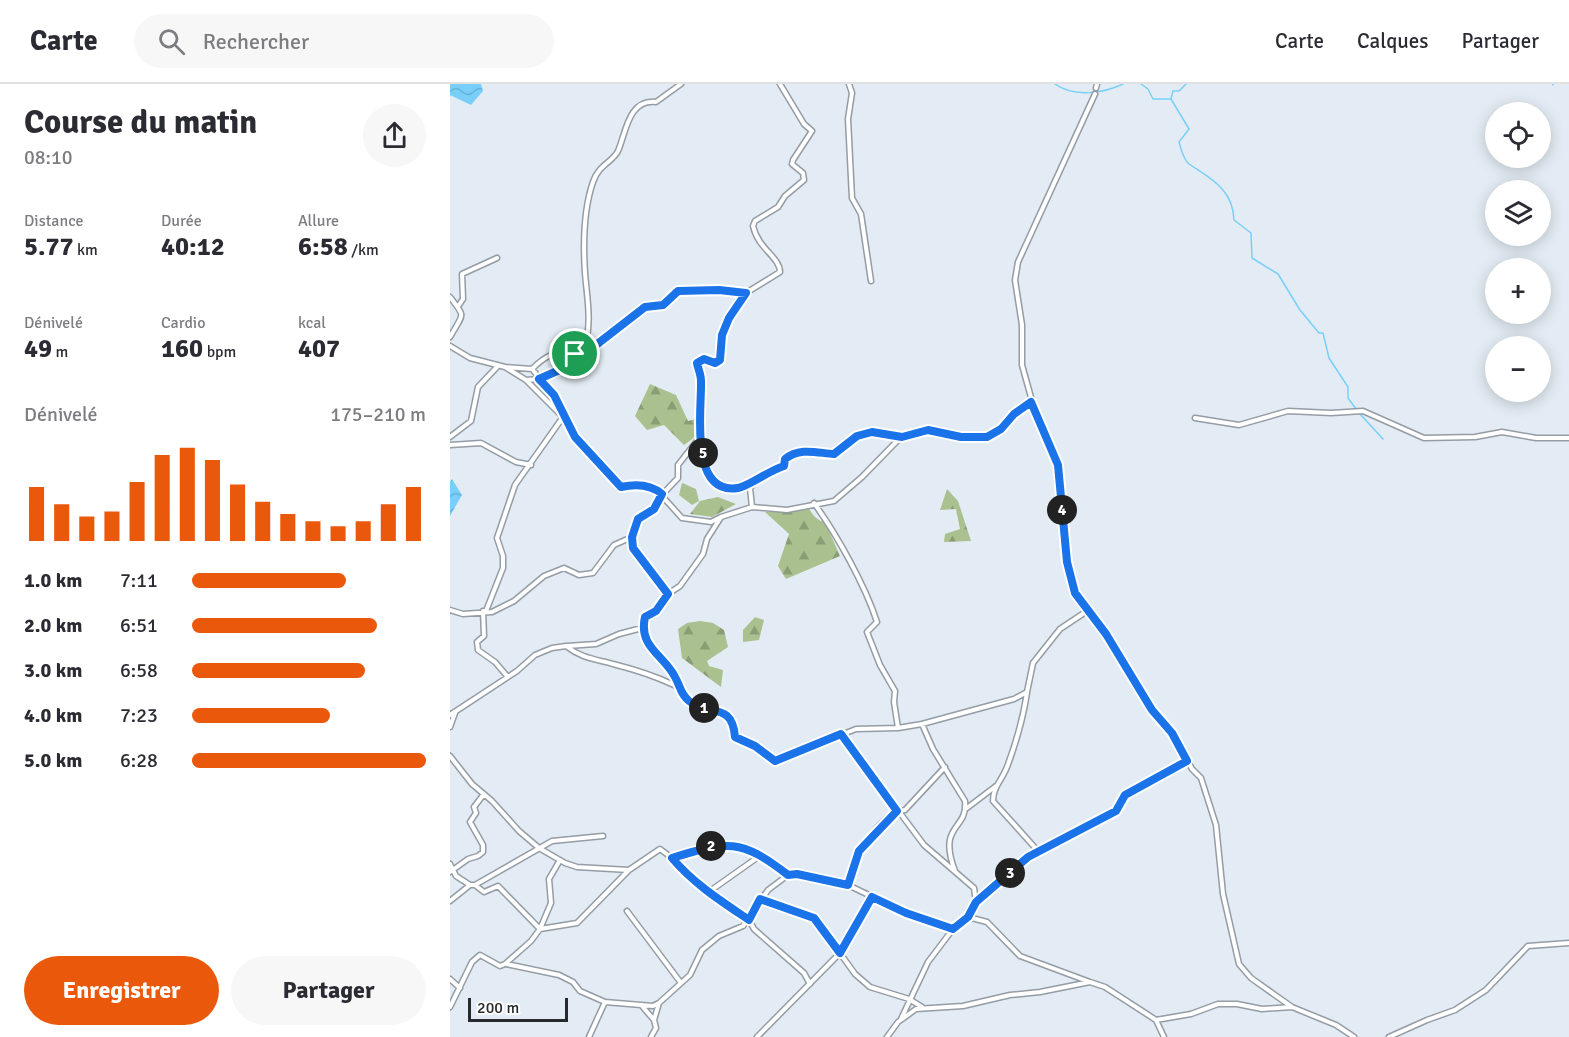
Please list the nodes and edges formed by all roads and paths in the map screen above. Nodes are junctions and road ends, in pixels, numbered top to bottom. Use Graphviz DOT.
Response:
graph roads {
  1 [pos="681,84"];
  2 [pos="780,84"];
  3 [pos="849,84"];
  4 [pos="1095,94"];
  5 [pos="497,258"];
  6 [pos="871,281"];
  7 [pos="746,293"];
  8 [pos="450,297"];
  9 [pos="459,305"];
  10 [pos="450,337"];
  11 [pos="450,346"];
  12 [pos="575,354"];
  13 [pos="497,367"];
  14 [pos="506,367"];
  15 [pos="532,369"];
  16 [pos="539,379"];
  17 [pos="526,380"];
  18 [pos="1031,402"];
  19 [pos="563,417"];
  20 [pos="1195,418"];
  21 [pos="450,437"];
  22 [pos="700,437"];
  23 [pos="902,437"];
  24 [pos="1569,438"];
  25 [pos="450,445"];
  26 [pos="531,465"];
  27 [pos="758,478"];
  28 [pos="662,494"];
  29 [pos="814,503"];
  30 [pos="752,507"];
  31 [pos="721,517"];
  32 [pos="632,537"];
  33 [pos="668,594"];
  34 [pos="450,610"];
  35 [pos="483,611"];
  36 [pos="1087,611"];
  37 [pos="642,628"];
  38 [pos="566,646"];
  39 [pos="507,676"];
  40 [pos="678,686"];
  41 [pos="1027,692"];
  42 [pos="456,713"];
  43 [pos="450,715"];
  44 [pos="922,724"];
  45 [pos="450,727"];
  46 [pos="898,728"];
  47 [pos="841,734"];
  48 [pos="450,756"];
  49 [pos="1187,761"];
  50 [pos="945,767"];
  51 [pos="996,786"];
  52 [pos="485,794"];
  53 [pos="966,808"];
  54 [pos="897,811"];
  55 [pos="603,836"];
  56 [pos="539,848"];
  57 [pos="1038,851"];
  58 [pos="760,855"];
  59 [pos="672,858"];
  60 [pos="560,860"];
  61 [pos="450,864"];
  62 [pos="628,870"];
  63 [pos="452,871"];
  64 [pos="956,872"];
  65 [pos="788,875"];
  66 [pos="472,885"];
  67 [pos="848,885"];
  68 [pos="710,891"];
  69 [pos="872,897"];
  70 [pos="760,899"];
  71 [pos="450,901"];
  72 [pos="976,902"];
  73 [pos="627,911"];
  74 [pos="968,917"];
  75 [pos="749,920"];
  76 [pos="540,929"];
  77 [pos="953,929"];
  78 [pos="1569,943"];
  79 [pos="840,953"];
  80 [pos="505,964"];
  81 [pos="450,979"];
  82 [pos="1090,982"];
  83 [pos="681,984"];
  84 [pos="810,984"];
  85 [pos="460,988"];
  86 [pos="909,999"];
  87 [pos="604,1002"];
  88 [pos="659,1003"];
  89 [pos="642,1005"];
  90 [pos="450,1007"];
  91 [pos="923,1007"];
  92 [pos="1292,1007"];
  93 [pos="654,1020"];
  94 [pos="900,1020"];
  95 [pos="1156,1020"];
  96 [pos="589,1037"];
  97 [pos="651,1037"];
  98 [pos="757,1037"];
  99 [pos="887,1037"];
  100 [pos="1164,1037"];
  101 [pos="1354,1037"];
  102 [pos="1389,1037"];
  1 -- 12 [label="street"];
  2 -- 7 [label="street"];
  3 -- 6 [label="street"];
  4 -- 18 [label="street"];
  5 -- 9 [label="street"];
  7 -- 12 [label="street"];
  7 -- 22 [label="street"];
  8 -- 9 [label="street"];
  9 -- 10 [label="street"];
  11 -- 13 [label="street"];
  12 -- 15 [label="street"];
  12 -- 16 [label="street"];
  13 -- 14 [label="street"];
  13 -- 21 [label="street"];
  14 -- 15 [label="street"];
  14 -- 17 [label="street"];
  15 -- 16 [label="street"];
  16 -- 17 [label="street"];
  16 -- 19 [label="street"];
  17 -- 19 [label="street"];
  18 -- 23 [label="street"];
  18 -- 36 [label="street"];
  19 -- 26 [label="street"];
  19 -- 28 [label="street"];
  20 -- 24 [label="street"];
  22 -- 27 [label="street"];
  22 -- 28 [label="street"];
  23 -- 27 [label="street"];
  23 -- 29 [label="street"];
  25 -- 26 [label="street"];
  26 -- 35 [label="street"];
  27 -- 30 [label="street"];
  28 -- 31 [label="street"];
  28 -- 32 [label="street"];
  29 -- 30 [label="street"];
  29 -- 46 [label="street"];
  30 -- 31 [label="street"];
  31 -- 33 [label="street"];
  32 -- 33 [label="street"];
  32 -- 35 [label="street"];
  33 -- 37 [label="street"];
  34 -- 35 [label="street"];
  35 -- 39 [label="street"];
  36 -- 41 [label="street"];
  36 -- 49 [label="street"];
  37 -- 38 [label="street"];
  37 -- 40 [label="street"];
  38 -- 39 [label="street"];
  38 -- 40 [label="street"];
  39 -- 42 [label="street"];
  40 -- 47 [label="street"];
  41 -- 44 [label="street"];
  41 -- 51 [label="street"];
  42 -- 43 [label="street"];
  42 -- 45 [label="street"];
  44 -- 46 [label="street"];
  44 -- 50 [label="street"];
  46 -- 47 [label="street"];
  47 -- 54 [label="street"];
  48 -- 52 [label="street"];
  49 -- 57 [label="street"];
  49 -- 92 [label="street"];
  50 -- 53 [label="street"];
  50 -- 54 [label="street"];
  51 -- 53 [label="street"];
  51 -- 57 [label="street"];
  52 -- 56 [label="street"];
  52 -- 63 [label="street"];
  53 -- 64 [label="street"];
  54 -- 64 [label="street"];
  54 -- 67 [label="street"];
  55 -- 56 [label="street"];
  56 -- 60 [label="street"];
  56 -- 66 [label="street"];
  57 -- 72 [label="street"];
  58 -- 59 [label="street"];
  58 -- 65 [label="street"];
  58 -- 68 [label="street"];
  59 -- 62 [label="street"];
  59 -- 68 [label="street"];
  60 -- 62 [label="street"];
  60 -- 76 [label="street"];
  61 -- 63 [label="street"];
  62 -- 76 [label="street"];
  63 -- 66 [label="street"];
  64 -- 72 [label="street"];
  65 -- 67 [label="street"];
  65 -- 70 [label="street"];
  66 -- 71 [label="street"];
  66 -- 76 [label="street"];
  67 -- 69 [label="street"];
  68 -- 75 [label="street"];
  69 -- 77 [label="street"];
  69 -- 79 [label="street"];
  70 -- 75 [label="street"];
  70 -- 79 [label="street"];
  72 -- 74 [label="street"];
  73 -- 83 [label="street"];
  74 -- 77 [label="street"];
  74 -- 82 [label="street"];
  75 -- 83 [label="street"];
  75 -- 84 [label="street"];
  76 -- 80 [label="street"];
  77 -- 86 [label="street"];
  78 -- 102 [label="street"];
  79 -- 84 [label="street"];
  79 -- 86 [label="street"];
  80 -- 85 [label="street"];
  80 -- 87 [label="street"];
  81 -- 85 [label="street"];
  82 -- 91 [label="street"];
  82 -- 95 [label="street"];
  83 -- 88 [label="street"];
  84 -- 98 [label="street"];
  85 -- 90 [label="street"];
  86 -- 91 [label="street"];
  86 -- 94 [label="street"];
  87 -- 89 [label="street"];
  87 -- 96 [label="street"];
  88 -- 89 [label="street"];
  88 -- 93 [label="street"];
  89 -- 93 [label="street"];
  91 -- 94 [label="street"];
  92 -- 95 [label="street"];
  92 -- 101 [label="street"];
  93 -- 97 [label="street"];
  94 -- 99 [label="street"];
  95 -- 100 [label="street"];
}
